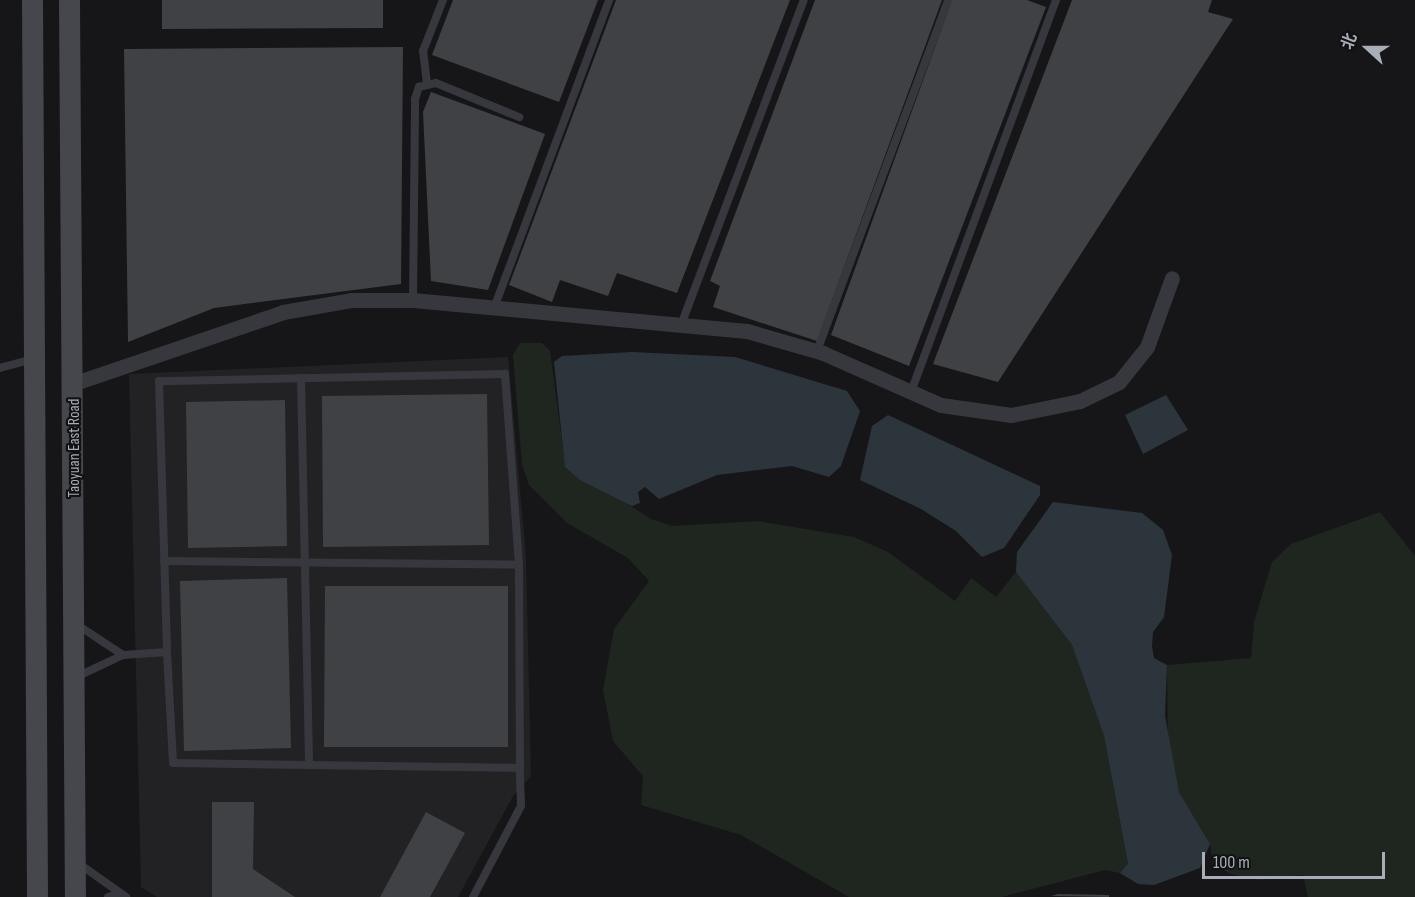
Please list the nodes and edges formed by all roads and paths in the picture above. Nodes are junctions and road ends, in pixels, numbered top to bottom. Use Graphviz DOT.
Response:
graph roads {
  1 [pos="32,0"];
  2 [pos="69,0"];
  3 [pos="443,0"];
  4 [pos="609,0"];
  5 [pos="804,0"];
  6 [pos="948,0"];
  7 [pos="1056,0"];
  8 [pos="427,83"];
  9 [pos="519,117"];
  10 [pos="1172,278"];
  11 [pos="413,300"];
  12 [pos="494,308"];
  13 [pos="681,325"];
  14 [pos="817,351"];
  15 [pos="36,359"];
  16 [pos="0,368"];
  17 [pos="301,378"];
  18 [pos="75,383"];
  19 [pos="911,392"];
  20 [pos="164,561"];
  21 [pos="305,563"];
  22 [pos="519,565"];
  23 [pos="75,623"];
  24 [pos="167,652"];
  25 [pos="123,655"];
  26 [pos="75,678"];
  27 [pos="309,765"];
  28 [pos="520,768"];
  29 [pos="75,860"];
  30 [pos="123,895"];
  31 [pos="37,897"];
  32 [pos="75,897"];
  33 [pos="108,897"];
  34 [pos="473,897"];
  1 -- 15 [label="main road"];
  2 -- 18 [label="main road, Taoyuan East Road"];
  3 -- 8 [label="lane"];
  4 -- 12 [label="lane"];
  5 -- 13 [label="lane"];
  6 -- 14 [label="lane"];
  7 -- 19 [label="lane"];
  8 -- 9 [label="lane"];
  8 -- 11 [label="lane"];
  10 -- 19 [label="street"];
  11 -- 12 [label="street"];
  11 -- 18 [label="street"];
  12 -- 13 [label="street"];
  13 -- 14 [label="street"];
  14 -- 19 [label="street"];
  15 -- 16 [label="lane"];
  15 -- 31 [label="main road"];
  17 -- 20 [label="lane"];
  17 -- 21 [label="lane"];
  17 -- 22 [label="lane"];
  18 -- 23 [label="main road, Taoyuan East Road"];
  20 -- 21 [label="lane"];
  20 -- 24 [label="lane"];
  21 -- 22 [label="lane"];
  21 -- 27 [label="lane"];
  22 -- 28 [label="lane"];
  23 -- 25 [label="lane"];
  23 -- 26 [label="main road, Taoyuan East Road"];
  24 -- 25 [label="lane"];
  24 -- 27 [label="lane"];
  25 -- 26 [label="lane"];
  26 -- 29 [label="main road, Taoyuan East Road"];
  27 -- 28 [label="lane"];
  28 -- 34 [label="lane"];
  29 -- 30 [label="lane"];
  29 -- 32 [label="main road, Taoyuan East Road"];
  30 -- 33 [label="lane"];
}
